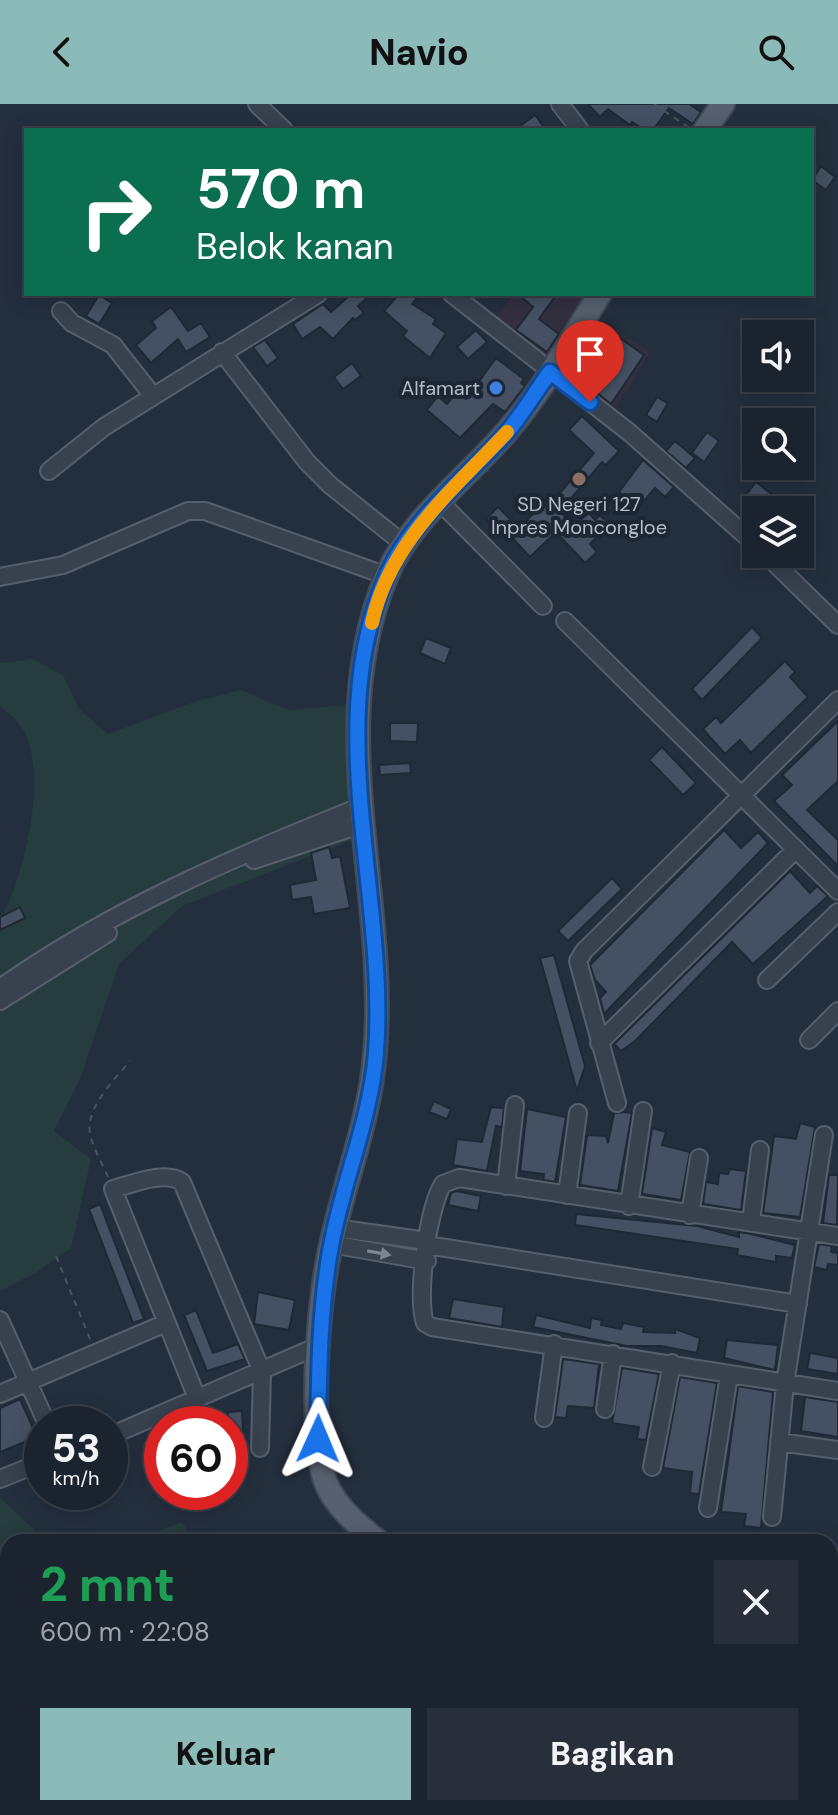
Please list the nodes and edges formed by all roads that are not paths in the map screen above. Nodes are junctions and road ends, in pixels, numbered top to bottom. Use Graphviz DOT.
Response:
graph roads {
  1 [pos="257,104"];
  2 [pos="560,104"];
  3 [pos="723,104"];
  4 [pos="282,128"];
  5 [pos="578,128"];
  6 [pos="706,128"];
  7 [pos="315,296"];
  8 [pos="455,296"];
  9 [pos="599,296"];
  10 [pos="61,311"];
  11 [pos="222,352"];
  12 [pos="550,372"];
  13 [pos="153,396"];
  14 [pos="49,471"];
  15 [pos="440,502"];
  16 [pos="742,533"];
  17 [pos="405,545"];
  18 [pos="779,568"];
  19 [pos="387,576"];
  20 [pos="0,577"];
  21 [pos="543,606"];
  22 [pos="565,621"];
  23 [pos="838,625"];
  24 [pos="838,700"];
  25 [pos="743,795"];
  26 [pos="362,815"];
  27 [pos="796,849"];
  28 [pos="838,891"];
  29 [pos="838,912"];
  30 [pos="767,980"];
  31 [pos="0,988"];
  32 [pos="0,1001"];
  33 [pos="838,1011"];
  34 [pos="809,1040"];
  35 [pos="599,1043"];
  36 [pos="617,1103"];
  37 [pos="515,1105"];
  38 [pos="643,1111"];
  39 [pos="578,1113"];
  40 [pos="824,1135"];
  41 [pos="760,1150"];
  42 [pos="699,1158"];
  43 [pos="506,1186"];
  44 [pos="567,1195"];
  45 [pos="629,1206"];
  46 [pos="690,1215"];
  47 [pos="751,1222"];
  48 [pos="809,1232"];
  49 [pos="333,1236"];
  50 [pos="838,1236"];
  51 [pos="427,1249"];
  52 [pos="798,1304"];
  53 [pos="0,1320"];
  54 [pos="166,1323"];
  55 [pos="554,1344"];
  56 [pos="318,1346"];
  57 [pos="613,1354"];
  58 [pos="672,1363"];
  59 [pos="262,1372"];
  60 [pos="729,1375"];
  61 [pos="29,1382"];
  62 [pos="785,1384"];
  63 [pos="838,1391"];
  64 [pos="0,1394"];
  65 [pos="197,1398"];
  66 [pos="39,1406"];
  67 [pos="605,1409"];
  68 [pos="544,1418"];
  69 [pos="128,1428"];
  70 [pos="779,1442"];
  71 [pos="260,1448"];
  72 [pos="838,1450"];
  73 [pos="652,1467"];
  74 [pos="24,1469"];
  75 [pos="0,1479"];
  76 [pos="708,1508"];
  77 [pos="772,1517"];
  78 [pos="370,1534"];
  1 -- 4 [label="street"];
  2 -- 5 [label="street"];
  3 -- 6 [label="main road"];
  7 -- 11 [label="street"];
  8 -- 12 [label="street"];
  9 -- 12 [label="main road"];
  10 -- 13 [label="street"];
  11 -- 13 [label="street"];
  11 -- 17 [label="street"];
  12 -- 15 [label="main road"];
  12 -- 16 [label="street"];
  13 -- 14 [label="street"];
  15 -- 17 [label="main road"];
  15 -- 21 [label="street"];
  17 -- 19 [label="main road"];
  18 -- 23 [label="street"];
  19 -- 20 [label="street"];
  19 -- 26 [label="main road"];
  22 -- 25 [label="street"];
  24 -- 25 [label="street"];
  25 -- 27 [label="street"];
  25 -- 35 [label="street"];
  26 -- 31 [label="street"];
  26 -- 32 [label="street"];
  26 -- 49 [label="main road"];
  27 -- 28 [label="street"];
  27 -- 35 [label="street"];
  29 -- 30 [label="street"];
  33 -- 34 [label="street"];
  35 -- 36 [label="street"];
  37 -- 43 [label="street"];
  38 -- 45 [label="street"];
  39 -- 44 [label="street"];
  40 -- 48 [label="street"];
  41 -- 47 [label="street"];
  42 -- 46 [label="street"];
  43 -- 44 [label="street"];
  43 -- 51 [label="street"];
  44 -- 45 [label="street"];
  45 -- 46 [label="street"];
  46 -- 47 [label="street"];
  47 -- 48 [label="street"];
  48 -- 50 [label="street"];
  48 -- 52 [label="street"];
  49 -- 51 [label="street"];
  49 -- 56 [label="main road"];
  51 -- 52 [label="street"];
  51 -- 55 [label="street"];
  52 -- 62 [label="street"];
  53 -- 61 [label="street"];
  54 -- 59 [label="street"];
  54 -- 61 [label="street"];
  54 -- 65 [label="street"];
  55 -- 57 [label="street"];
  55 -- 68 [label="street"];
  56 -- 59 [label="street"];
  56 -- 78 [label="main road"];
  57 -- 58 [label="street"];
  57 -- 67 [label="street"];
  58 -- 60 [label="street"];
  58 -- 73 [label="street"];
  59 -- 65 [label="street"];
  59 -- 71 [label="street"];
  60 -- 62 [label="street"];
  60 -- 76 [label="street"];
  61 -- 64 [label="street"];
  61 -- 66 [label="street"];
  62 -- 63 [label="street"];
  62 -- 70 [label="street"];
  65 -- 69 [label="street"];
  70 -- 72 [label="street"];
  70 -- 77 [label="street"];
  74 -- 75 [label="street"];
}
